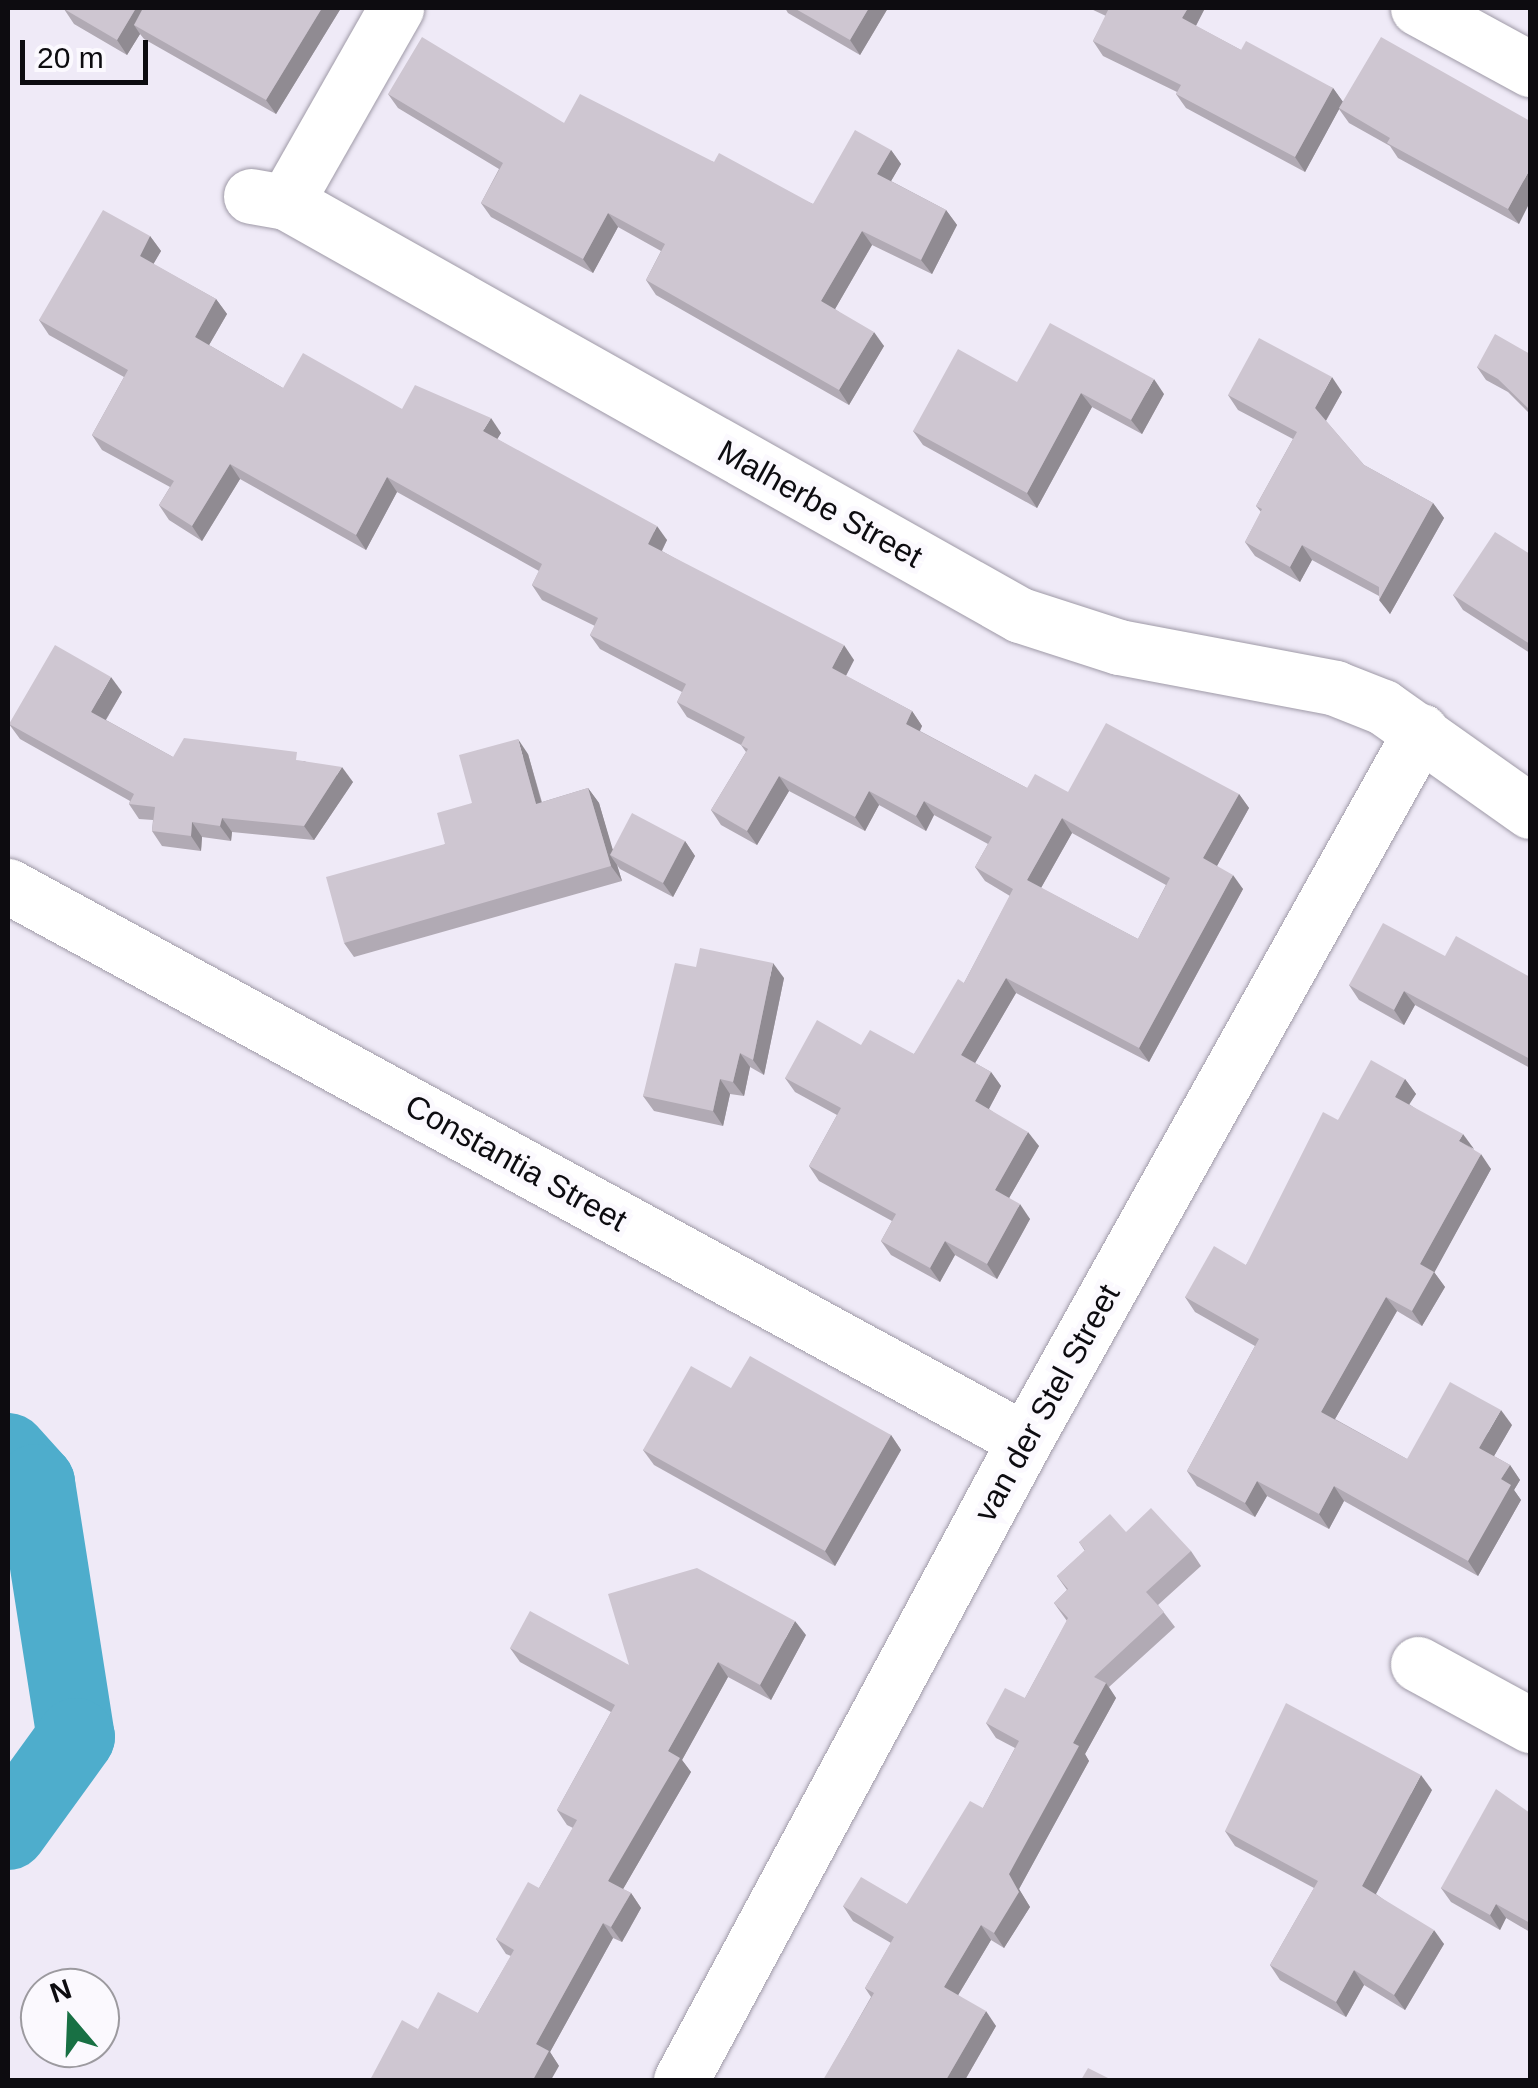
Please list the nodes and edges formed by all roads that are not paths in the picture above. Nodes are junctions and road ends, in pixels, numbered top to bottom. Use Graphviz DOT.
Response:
graph roads {
  1 [pos="396,8"];
  2 [pos="1418,8"];
  3 [pos="1530,69"];
  4 [pos="1421,731"];
  5 [pos="1530,811"];
  6 [pos="8,886"];
  7 [pos="1025,1440"];
  8 [pos="1418,1664"];
  9 [pos="1530,1725"];
  10 [pos="681,2080"];
  1 -- 4 [label="street, Malherbe Street"];
  2 -- 3 [label="street"];
  4 -- 5 [label="street, Malherbe Street"];
  4 -- 7 [label="street, van der Stel Street"];
  6 -- 7 [label="street, Constantia Street"];
  7 -- 10 [label="street, van der Stel Street"];
  8 -- 9 [label="street"];
}
